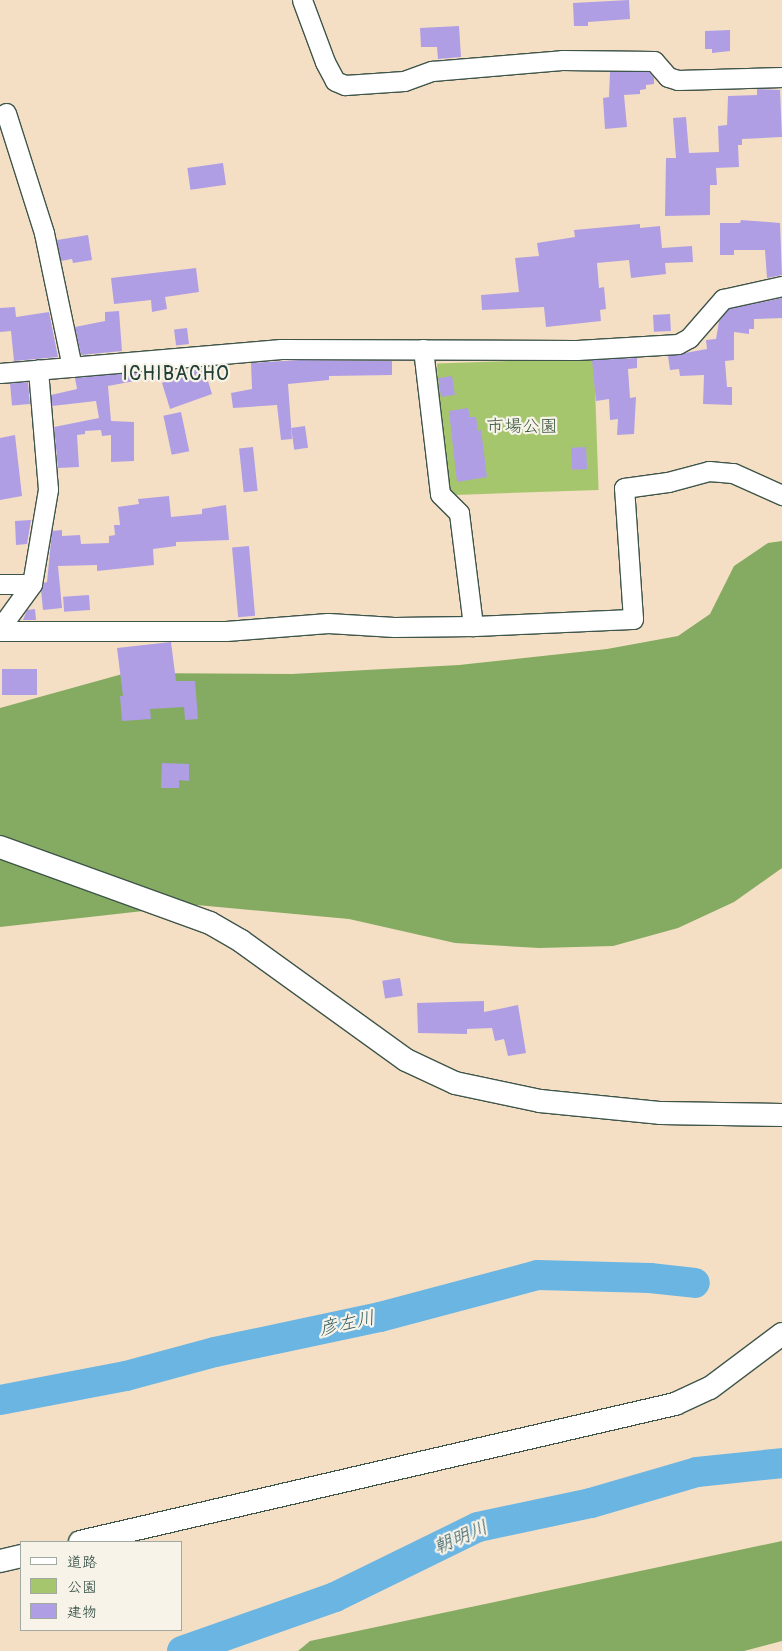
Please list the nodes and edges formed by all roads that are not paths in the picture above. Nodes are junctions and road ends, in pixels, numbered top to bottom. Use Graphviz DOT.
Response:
graph roads {
  1 [pos="302,0"];
  2 [pos="782,77"];
  3 [pos="6,113"];
  4 [pos="782,286"];
  5 [pos="423,349"];
  6 [pos="72,367"];
  7 [pos="38,369"];
  8 [pos="0,373"];
  9 [pos="782,495"];
  10 [pos="0,584"];
  11 [pos="32,584"];
  12 [pos="473,626"];
  13 [pos="0,629"];
  14 [pos="0,847"];
  15 [pos="782,1115"];
  16 [pos="782,1334"];
  17 [pos="84,1541"];
  18 [pos="20,1556"];
  19 [pos="0,1561"];
  1 -- 2 [label="street"];
  3 -- 6 [label="street"];
  4 -- 5 [label="street"];
  5 -- 6 [label="street"];
  5 -- 12 [label="street"];
  6 -- 7 [label="street"];
  7 -- 8 [label="street"];
  7 -- 11 [label="street"];
  9 -- 12 [label="street"];
  10 -- 11 [label="street"];
  11 -- 13 [label="street"];
  12 -- 13 [label="street"];
  14 -- 15 [label="street"];
  16 -- 17 [label="street"];
  18 -- 19 [label="street"];
}
